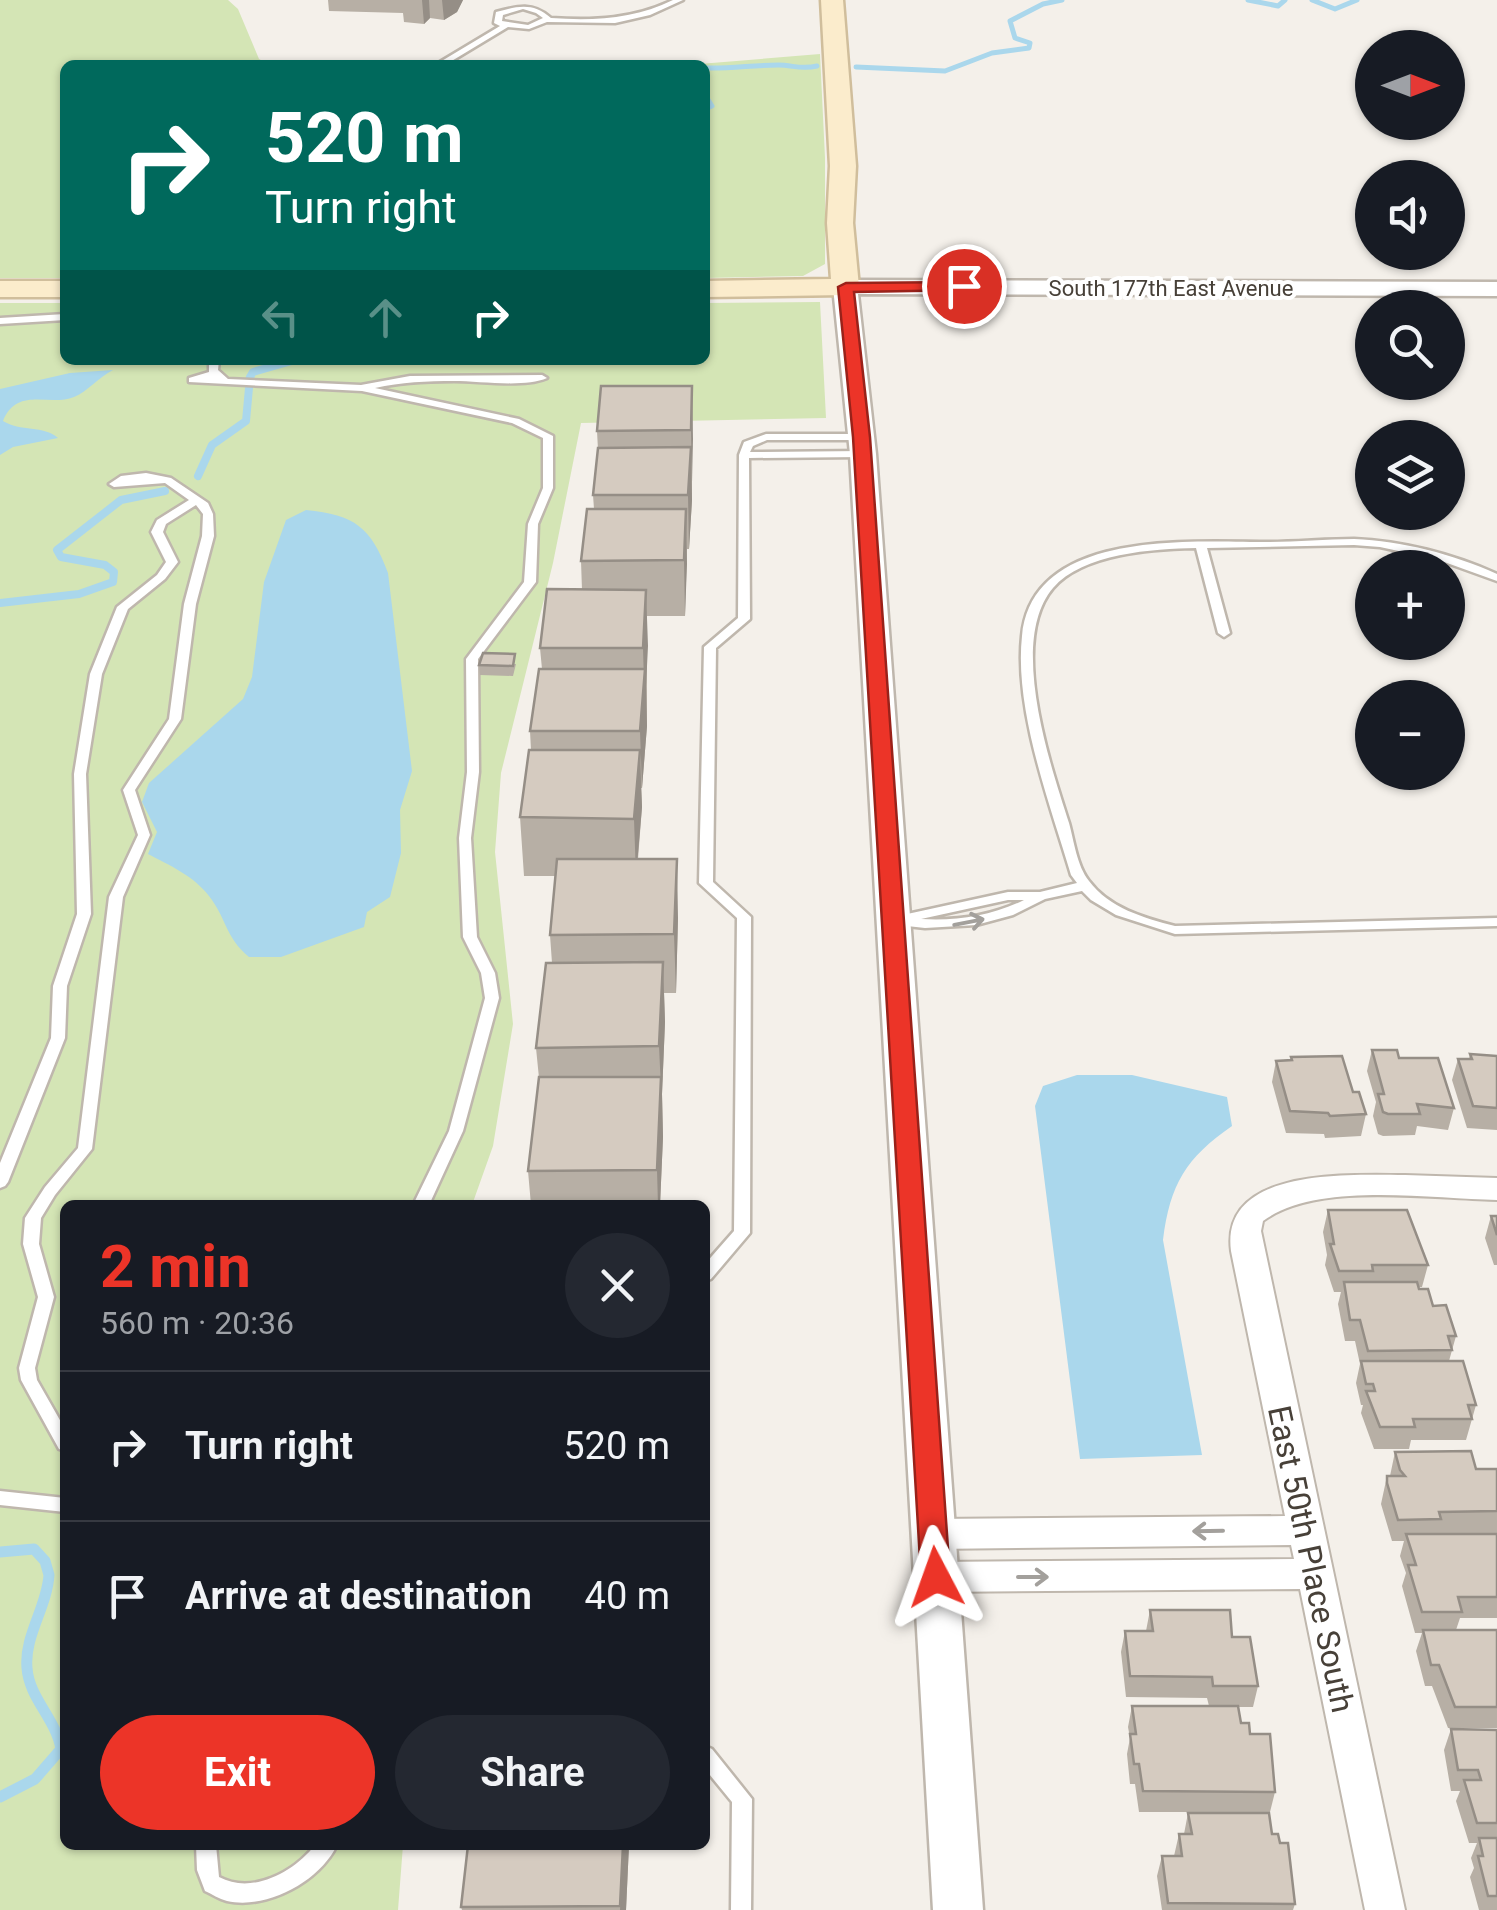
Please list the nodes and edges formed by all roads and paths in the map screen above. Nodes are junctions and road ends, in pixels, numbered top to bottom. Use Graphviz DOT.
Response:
graph roads {
  1 [pos="680,0"];
  2 [pos="832,0"];
  3 [pos="524,4"];
  4 [pos="546,20"];
  5 [pos="505,26"];
  6 [pos="447,60"];
  7 [pos="846,287"];
  8 [pos="0,289"];
  9 [pos="60,289"];
  10 [pos="710,289"];
  11 [pos="1497,289"];
  12 [pos="60,317"];
  13 [pos="0,322"];
  14 [pos="215,365"];
  15 [pos="542,378"];
  16 [pos="362,388"];
  17 [pos="808,437"];
  18 [pos="862,445"];
  19 [pos="744,454"];
  20 [pos="808,454"];
  21 [pos="166,480"];
  22 [pos="196,500"];
  23 [pos="1201,546"];
  24 [pos="1497,578"];
  25 [pos="1224,633"];
  26 [pos="1084,886"];
  27 [pos="893,922"];
  28 [pos="1497,922"];
  29 [pos="0,1182"];
  30 [pos="1497,1189"];
  31 [pos="424,1200"];
  32 [pos="710,1269"];
  33 [pos="60,1435"];
  34 [pos="0,1498"];
  35 [pos="60,1504"];
  36 [pos="1305,1530"];
  37 [pos="933,1534"];
  38 [pos="1315,1574"];
  39 [pos="936,1577"];
  40 [pos="710,1761"];
  41 [pos="206,1850"];
  42 [pos="324,1850"];
  43 [pos="741,1910"];
  44 [pos="958,1910"];
  45 [pos="1385,1910"];
  1 -- 4 [label="lane"];
  2 -- 7 [label="main road"];
  3 -- 4 [label="lane"];
  3 -- 5 [label="lane"];
  4 -- 5 [label="lane"];
  5 -- 6 [label="lane"];
  7 -- 10 [label="main road"];
  7 -- 11 [label="street, South 177th East Avenue"];
  7 -- 18 [label="street"];
  8 -- 9 [label="main road"];
  12 -- 13 [label="lane"];
  14 -- 16 [label="lane"];
  15 -- 16 [label="lane"];
  16 -- 31 [label="lane"];
  17 -- 18 [label="lane"];
  17 -- 19 [label="lane"];
  17 -- 20 [label="lane"];
  18 -- 20 [label="lane"];
  18 -- 27 [label="street"];
  19 -- 20 [label="lane"];
  19 -- 32 [label="lane"];
  21 -- 22 [label="lane"];
  22 -- 29 [label="lane"];
  22 -- 33 [label="lane"];
  23 -- 24 [label="lane"];
  23 -- 25 [label="lane"];
  23 -- 26 [label="lane"];
  26 -- 27 [label="lane"];
  26 -- 28 [label="lane"];
  27 -- 37 [label="street"];
  30 -- 36 [label="street, East 50th Place South"];
  34 -- 35 [label="lane"];
  36 -- 37 [label="street, one-way"];
  36 -- 38 [label="street, East 50th Place South"];
  37 -- 39 [label="street"];
  39 -- 38 [label="street, one-way"];
  38 -- 45 [label="street, East 50th Place South"];
  39 -- 44 [label="street"];
  40 -- 43 [label="lane"];
  41 -- 42 [label="lane"];
}
